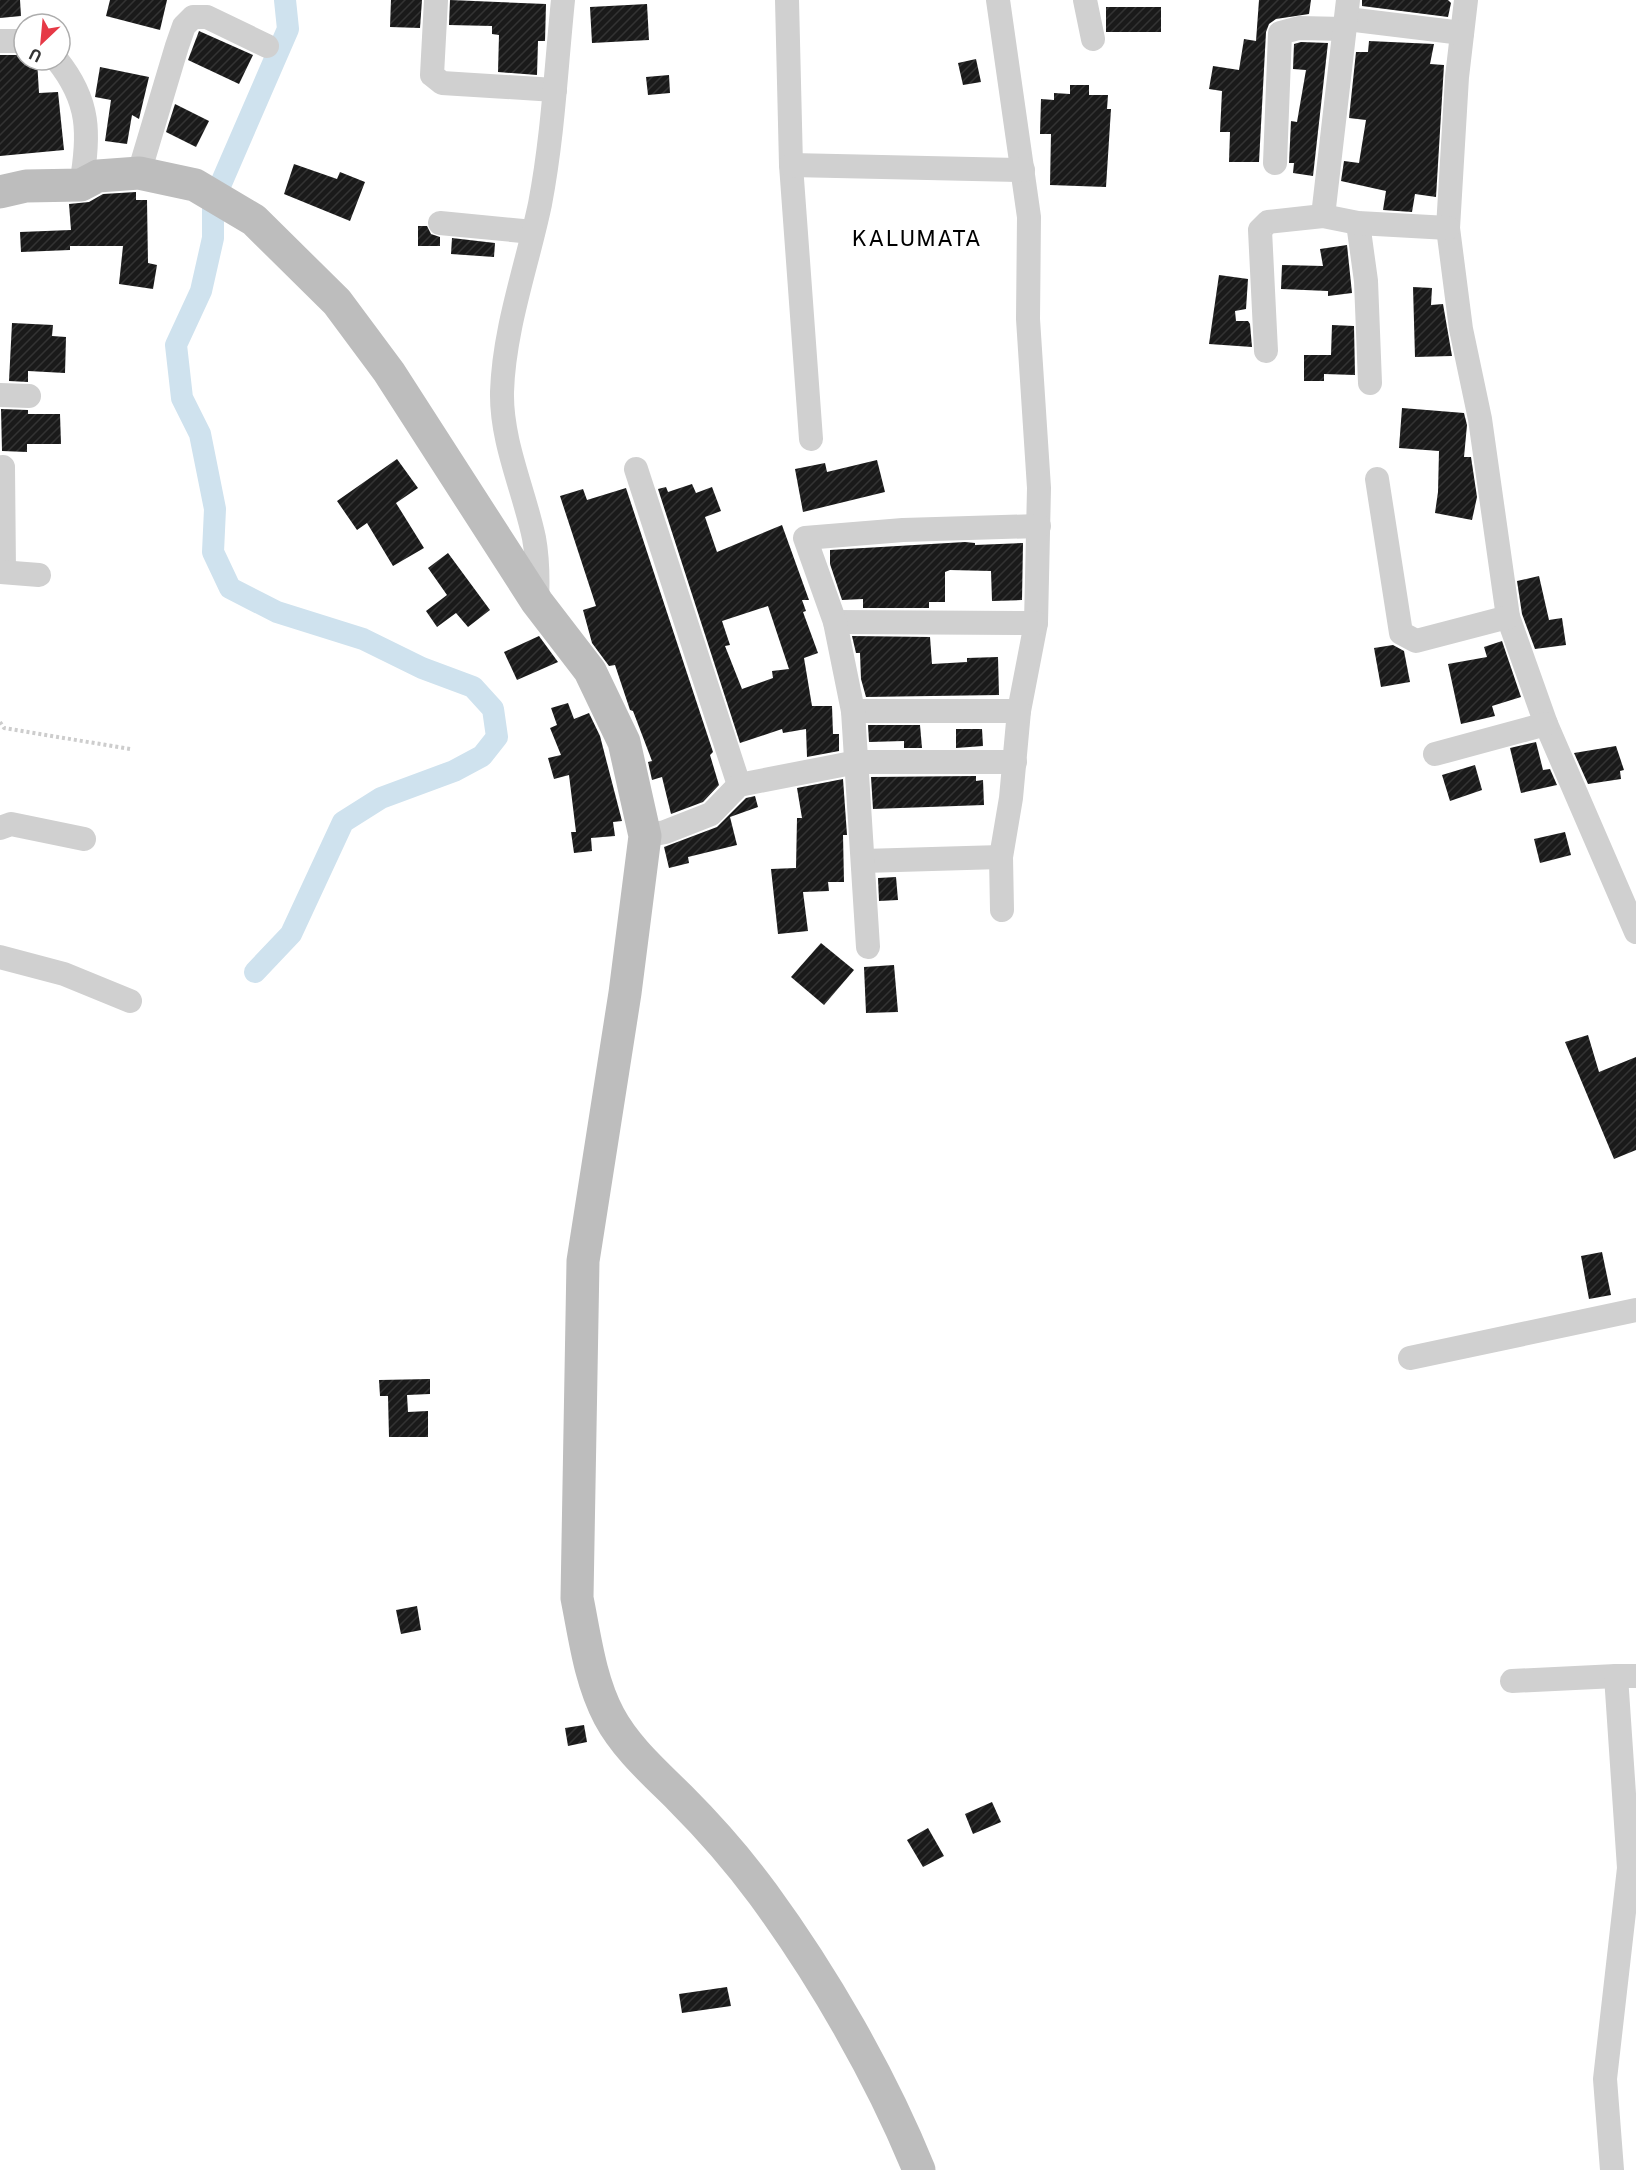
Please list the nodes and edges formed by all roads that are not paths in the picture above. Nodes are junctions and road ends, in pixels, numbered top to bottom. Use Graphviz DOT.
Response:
graph roads {
  1 [pos="436,0"];
  2 [pos="563,0"];
  3 [pos="787,0"];
  4 [pos="998,0"];
  5 [pos="1086,0"];
  6 [pos="1466,0"];
  7 [pos="1346,16"];
  8 [pos="1462,33"];
  9 [pos="1094,39"];
  10 [pos="267,46"];
  11 [pos="66,72"];
  12 [pos="555,90"];
  13 [pos="1275,163"];
  14 [pos="791,165"];
  15 [pos="1023,170"];
  16 [pos="139,173"];
  17 [pos="81,185"];
  18 [pos="0,192"];
  19 [pos="1323,216"];
  20 [pos="440,223"];
  21 [pos="1358,223"];
  22 [pos="1448,228"];
  23 [pos="533,232"];
  24 [pos="1266,351"];
  25 [pos="1370,383"];
  26 [pos="0,395"];
  27 [pos="29,396"];
  28 [pos="811,439"];
  29 [pos="3,467"];
  30 [pos="636,470"];
  31 [pos="1377,479"];
  32 [pos="1039,526"];
  33 [pos="2,571"];
  34 [pos="39,575"];
  35 [pos="537,602"];
  36 [pos="1508,617"];
  37 [pos="835,622"];
  38 [pos="1036,623"];
  39 [pos="853,711"];
  40 [pos="1019,711"];
  41 [pos="1546,724"];
  42 [pos="1435,754"];
  43 [pos="857,762"];
  44 [pos="1015,762"];
  45 [pos="739,785"];
  46 [pos="0,828"];
  47 [pos="645,836"];
  48 [pos="84,839"];
  49 [pos="1001,857"];
  50 [pos="863,861"];
  51 [pos="1002,910"];
  52 [pos="1636,932"];
  53 [pos="868,947"];
  54 [pos="0,957"];
  55 [pos="130,1000"];
  56 [pos="1636,1310"];
  57 [pos="1410,1358"];
  58 [pos="1626,1676"];
  59 [pos="1512,1681"];
  60 [pos="919,2170"];
  61 [pos="1612,2170"];
  1 -- 12 [label="street"];
  2 -- 12 [label="street"];
  3 -- 14 [label="street"];
  4 -- 15 [label="street"];
  5 -- 9 [label="street"];
  6 -- 8 [label="street"];
  7 -- 8 [label="street"];
  7 -- 13 [label="street"];
  7 -- 19 [label="street"];
  8 -- 22 [label="street"];
  10 -- 16 [label="street"];
  11 -- 17 [label="street"];
  12 -- 23 [label="street"];
  14 -- 15 [label="street"];
  14 -- 28 [label="street"];
  15 -- 32 [label="street"];
  16 -- 17 [label="street"];
  16 -- 35 [label="street"];
  17 -- 18 [label="street"];
  19 -- 21 [label="street"];
  19 -- 24 [label="street"];
  20 -- 23 [label="street"];
  21 -- 22 [label="street"];
  21 -- 25 [label="street"];
  22 -- 36 [label="street"];
  23 -- 35 [label="street"];
  26 -- 27 [label="street"];
  29 -- 33 [label="street"];
  30 -- 45 [label="street"];
  31 -- 36 [label="street"];
  32 -- 37 [label="street"];
  32 -- 38 [label="street"];
  33 -- 34 [label="street"];
  35 -- 47 [label="street"];
  36 -- 41 [label="street"];
  37 -- 38 [label="street"];
  37 -- 39 [label="street"];
  38 -- 40 [label="street"];
  39 -- 40 [label="street"];
  39 -- 43 [label="street"];
  40 -- 44 [label="street"];
  41 -- 42 [label="street"];
  41 -- 52 [label="street"];
  43 -- 44 [label="street"];
  43 -- 45 [label="street"];
  43 -- 50 [label="street"];
  44 -- 49 [label="street"];
  45 -- 47 [label="street"];
  46 -- 48 [label="street"];
  47 -- 60 [label="street"];
  49 -- 50 [label="street"];
  49 -- 51 [label="street"];
  50 -- 53 [label="street"];
  54 -- 55 [label="street"];
  56 -- 57 [label="street"];
  58 -- 59 [label="street"];
  58 -- 61 [label="street"];
}
